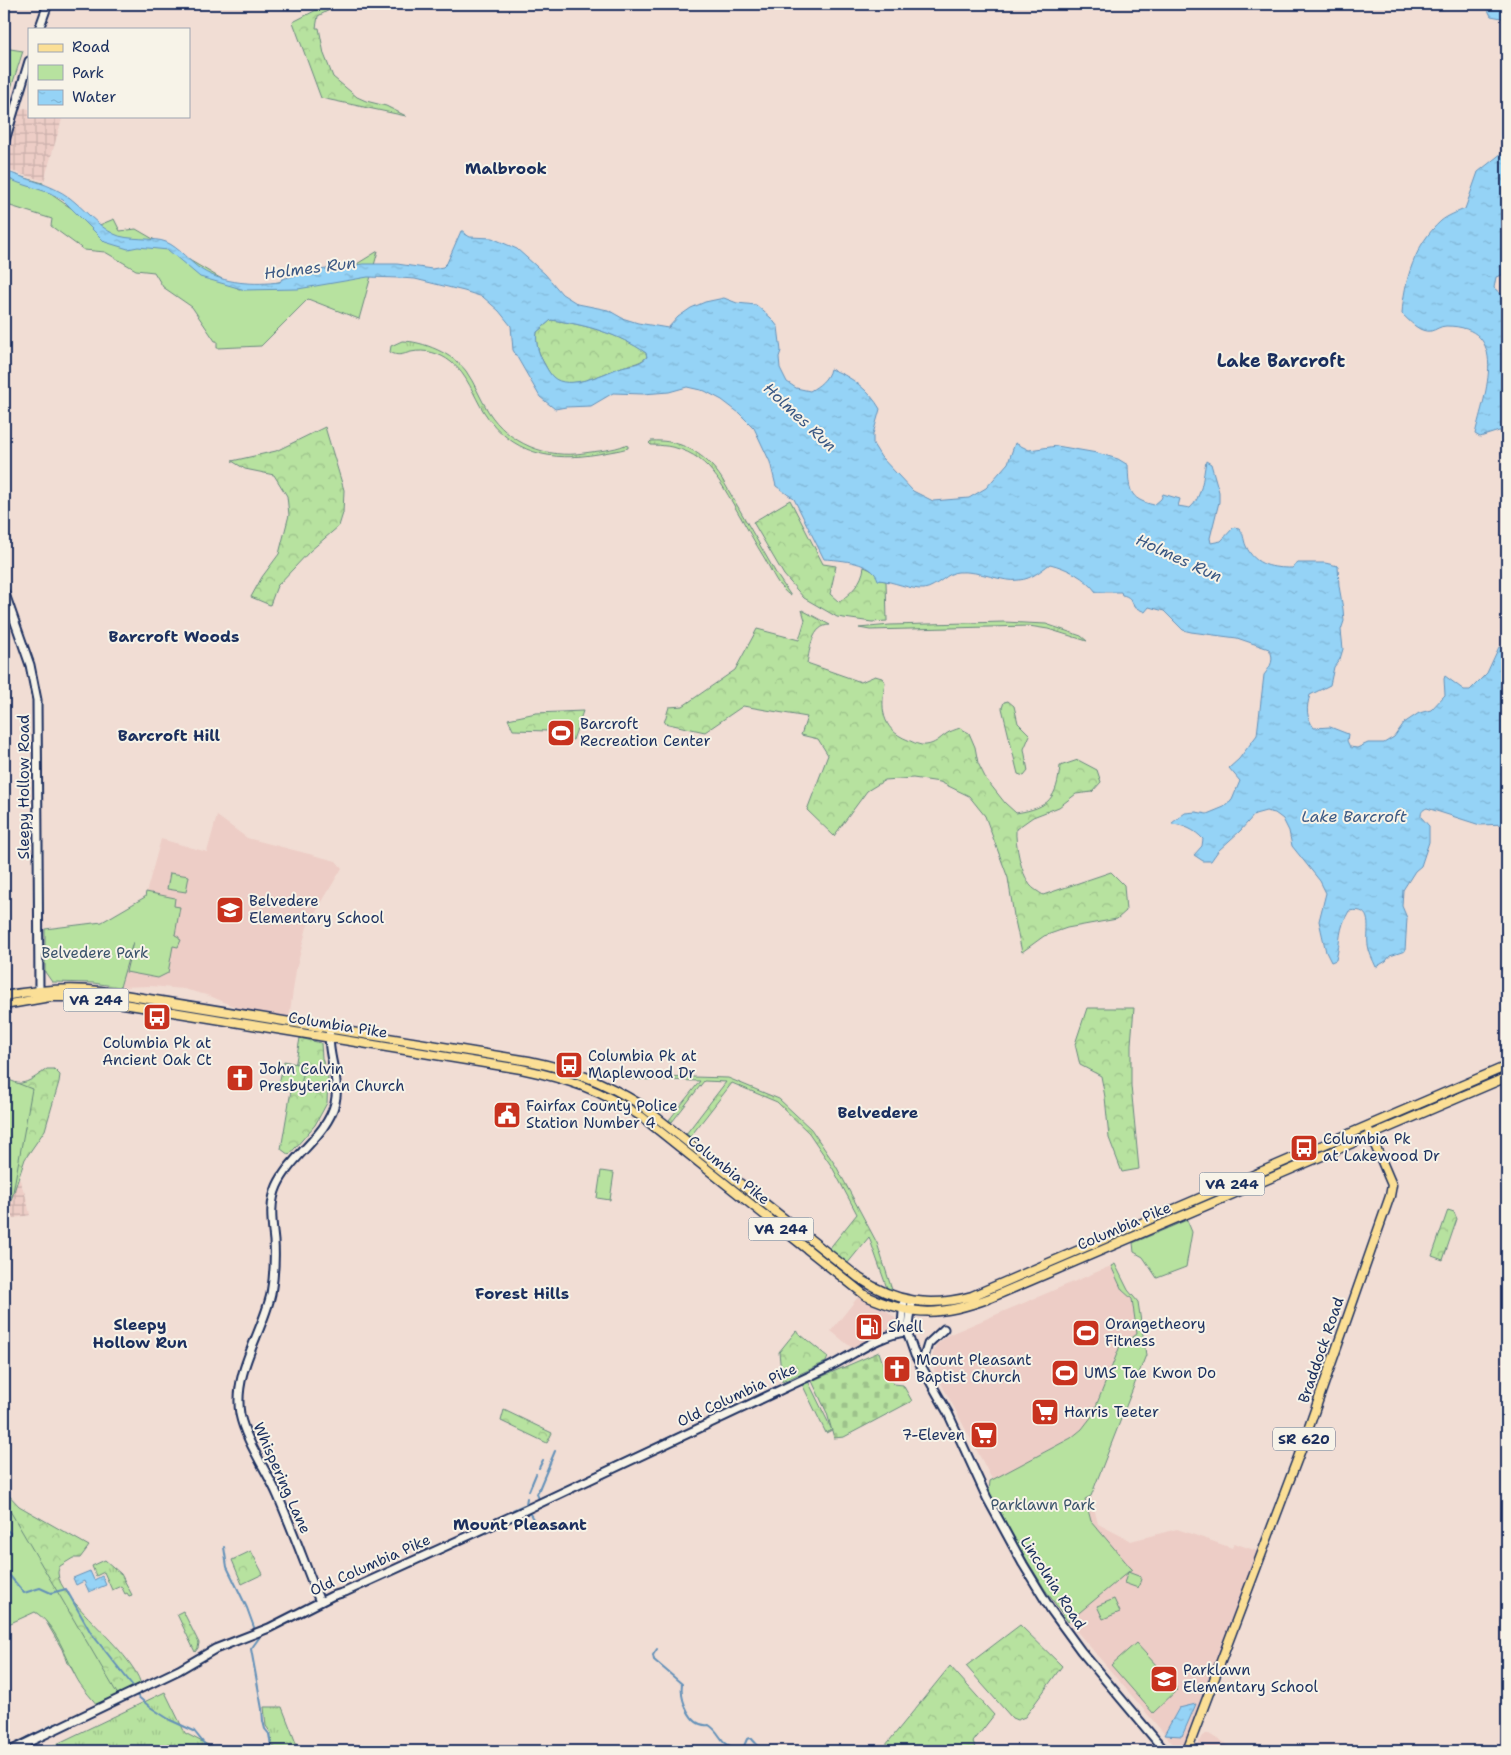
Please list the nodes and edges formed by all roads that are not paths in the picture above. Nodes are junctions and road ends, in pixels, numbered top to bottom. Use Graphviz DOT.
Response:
graph roads {
  1 [pos="48,4"];
  2 [pos="39,28"];
  3 [pos="28,64"];
  4 [pos="4,144"];
  5 [pos="4,591"];
  6 [pos="39,989"];
  7 [pos="4,996"];
  8 [pos="40,998"];
  9 [pos="4,1005"];
  10 [pos="330,1028"];
  11 [pos="329,1038"];
  12 [pos="1507,1066"];
  13 [pos="1507,1076"];
  14 [pos="1367,1127"];
  15 [pos="1371,1135"];
  16 [pos="908,1300"];
  17 [pos="907,1310"];
  18 [pos="944,1329"];
  19 [pos="907,1332"];
  20 [pos="921,1367"];
  21 [pos="320,1602"];
  22 [pos="10,1751"];
  23 [pos="1165,1751"];
  24 [pos="1188,1751"];
  1 -- 2 [label="street"];
  3 -- 4 [label="street"];
  5 -- 6 [label="street, Sleepy Hollow Road"];
  6 -- 7 [label="main road, Columbia Pike / VA 244"];
  6 -- 8 [label="main road"];
  6 -- 10 [label="main road, Columbia Pike / VA 244"];
  8 -- 9 [label="main road, Columbia Pike / VA 244"];
  8 -- 11 [label="main road, Columbia Pike / VA 244"];
  10 -- 11 [label="street, Whispering Lane"];
  10 -- 16 [label="main road, Columbia Pike / VA 244"];
  11 -- 17 [label="main road, Columbia Pike / VA 244"];
  11 -- 21 [label="street, Whispering Lane"];
  12 -- 14 [label="main road, Columbia Pike / VA 244"];
  13 -- 15 [label="main road, Columbia Pike / VA 244"];
  14 -- 15 [label="main road, Braddock Road / SR 620"];
  14 -- 16 [label="main road, Columbia Pike / VA 244"];
  15 -- 17 [label="main road, Columbia Pike / VA 244"];
  15 -- 24 [label="main road, Braddock Road / SR 620"];
  16 -- 17 [label="street, Lincolnia Road"];
  17 -- 19 [label="street, Lincolnia Road"];
  18 -- 20 [label="street"];
  19 -- 20 [label="street, Lincolnia Road"];
  19 -- 21 [label="street, Old Columbia Pike"];
  20 -- 23 [label="street, Lincolnia Road"];
  21 -- 22 [label="street, Old Columbia Pike"];
}
